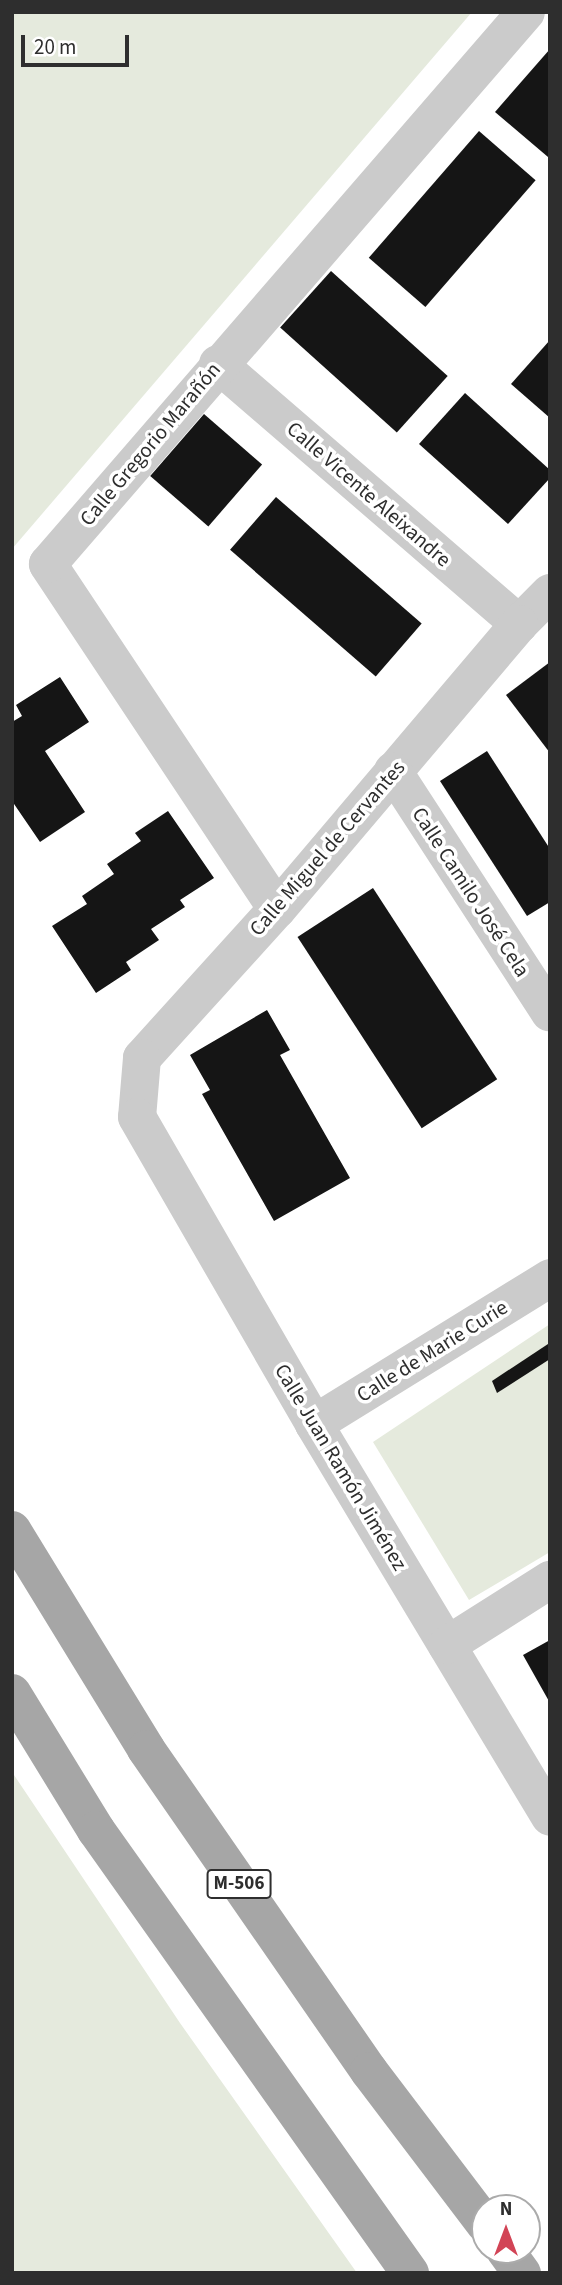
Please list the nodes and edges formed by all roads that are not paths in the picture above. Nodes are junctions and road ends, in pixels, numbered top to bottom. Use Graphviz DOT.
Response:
graph roads {
  1 [pos="526,12"];
  2 [pos="218,364"];
  3 [pos="550,593"];
  4 [pos="519,624"];
  5 [pos="393,771"];
  6 [pos="276,909"];
  7 [pos="550,1013"];
  8 [pos="136,1117"];
  9 [pos="550,1278"];
  10 [pos="314,1424"];
  11 [pos="12,1530"];
  12 [pos="550,1580"];
  13 [pos="447,1645"];
  14 [pos="12,1693"];
  15 [pos="550,1816"];
  16 [pos="471,2206"];
  17 [pos="410,2273"];
  1 -- 2 [label="street, Calle Gregorio Marañón"];
  2 -- 4 [label="street, Calle Vicente Aleixandre"];
  2 -- 6 [label="street, Calle Gregorio Marañón"];
  3 -- 4 [label="street, Calle Miguel de Cervantes"];
  4 -- 5 [label="street, Calle Miguel de Cervantes"];
  5 -- 6 [label="street, Calle Miguel de Cervantes"];
  5 -- 7 [label="street, Calle Camilo José Cela"];
  6 -- 8 [label="street, Calle Miguel de Cervantes"];
  8 -- 10 [label="street, Calle Juan Ramón Jiménez"];
  9 -- 10 [label="street, Calle de Marie Curie"];
  10 -- 13 [label="street, Calle Juan Ramón Jiménez"];
  11 -- 16 [label="main road, M-506"];
  12 -- 13 [label="street"];
  13 -- 15 [label="street, Calle Juan Ramón Jiménez"];
  14 -- 17 [label="main road"];
}
